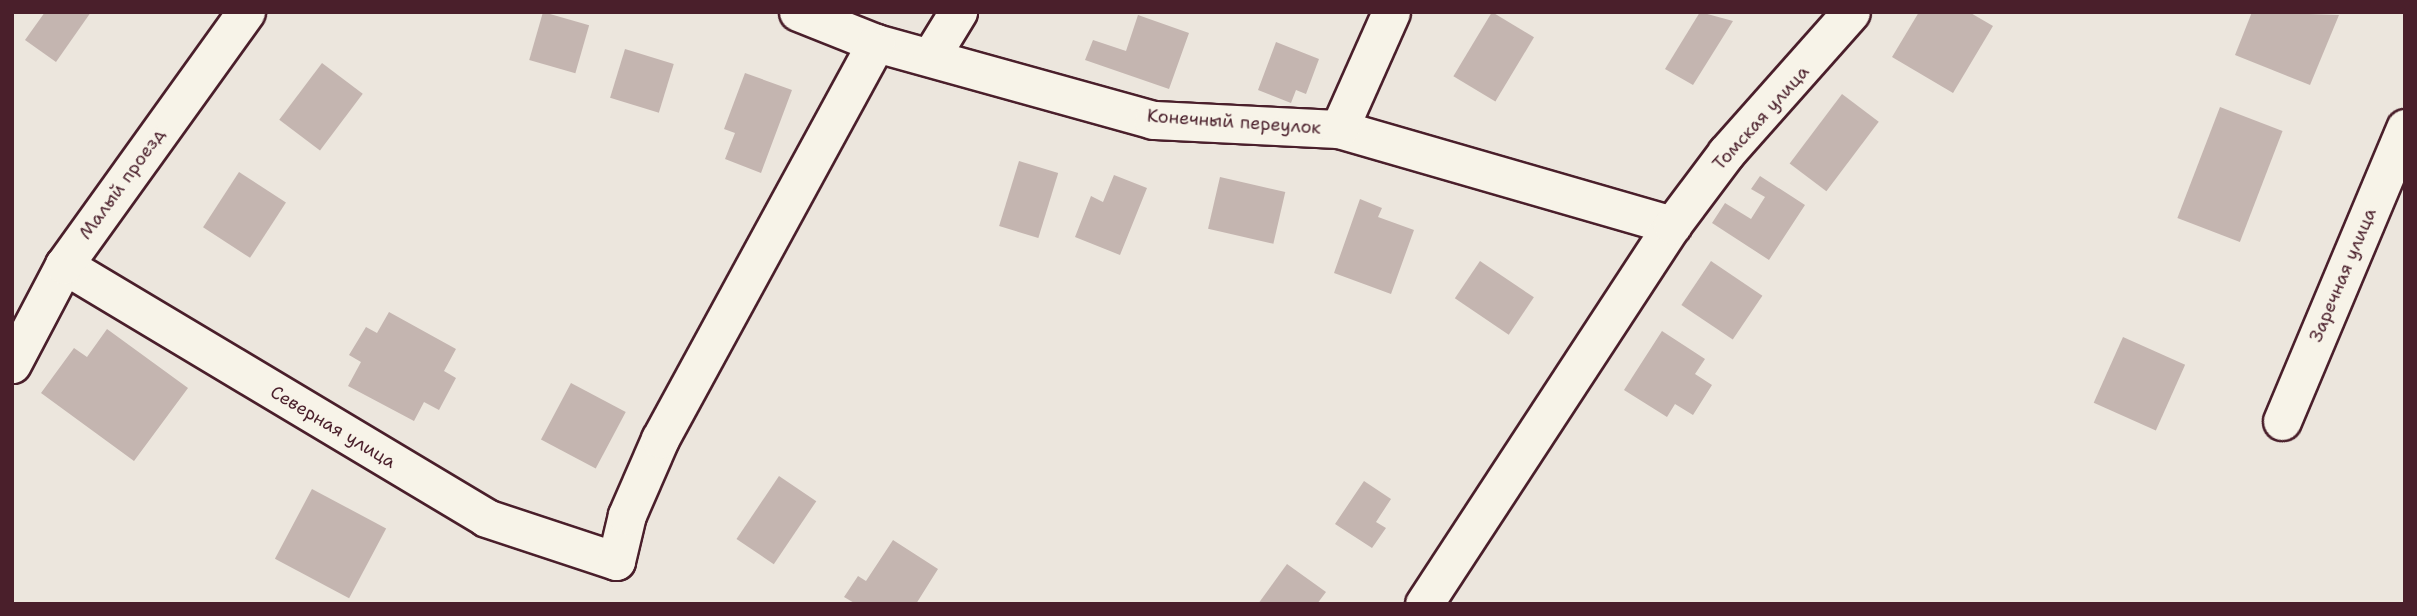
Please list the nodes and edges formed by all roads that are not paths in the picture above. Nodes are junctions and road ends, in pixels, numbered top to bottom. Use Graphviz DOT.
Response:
graph roads {
  1 [pos="246,12"];
  2 [pos="798,12"];
  3 [pos="958,12"];
  4 [pos="1391,12"];
  5 [pos="1851,12"];
  6 [pos="876,43"];
  7 [pos="931,56"];
  8 [pos="2405,128"];
  9 [pos="1339,129"];
  10 [pos="1672,226"];
  11 [pos="64,265"];
  12 [pos="12,364"];
  13 [pos="2281,421"];
  14 [pos="1424,604"];
  1 -- 11 [label="street, Малый проезд"];
  2 -- 6 [label="street, Конечный переулок"];
  3 -- 7 [label="street"];
  4 -- 9 [label="street"];
  5 -- 10 [label="street, Томская улица"];
  6 -- 7 [label="street, Конечный переулок"];
  6 -- 11 [label="street, Северная улица"];
  7 -- 9 [label="street, Конечный переулок"];
  8 -- 13 [label="street, Заречная улица"];
  9 -- 10 [label="street, Конечный переулок"];
  10 -- 14 [label="street, Томская улица"];
  11 -- 12 [label="street, Малый проезд"];
}
